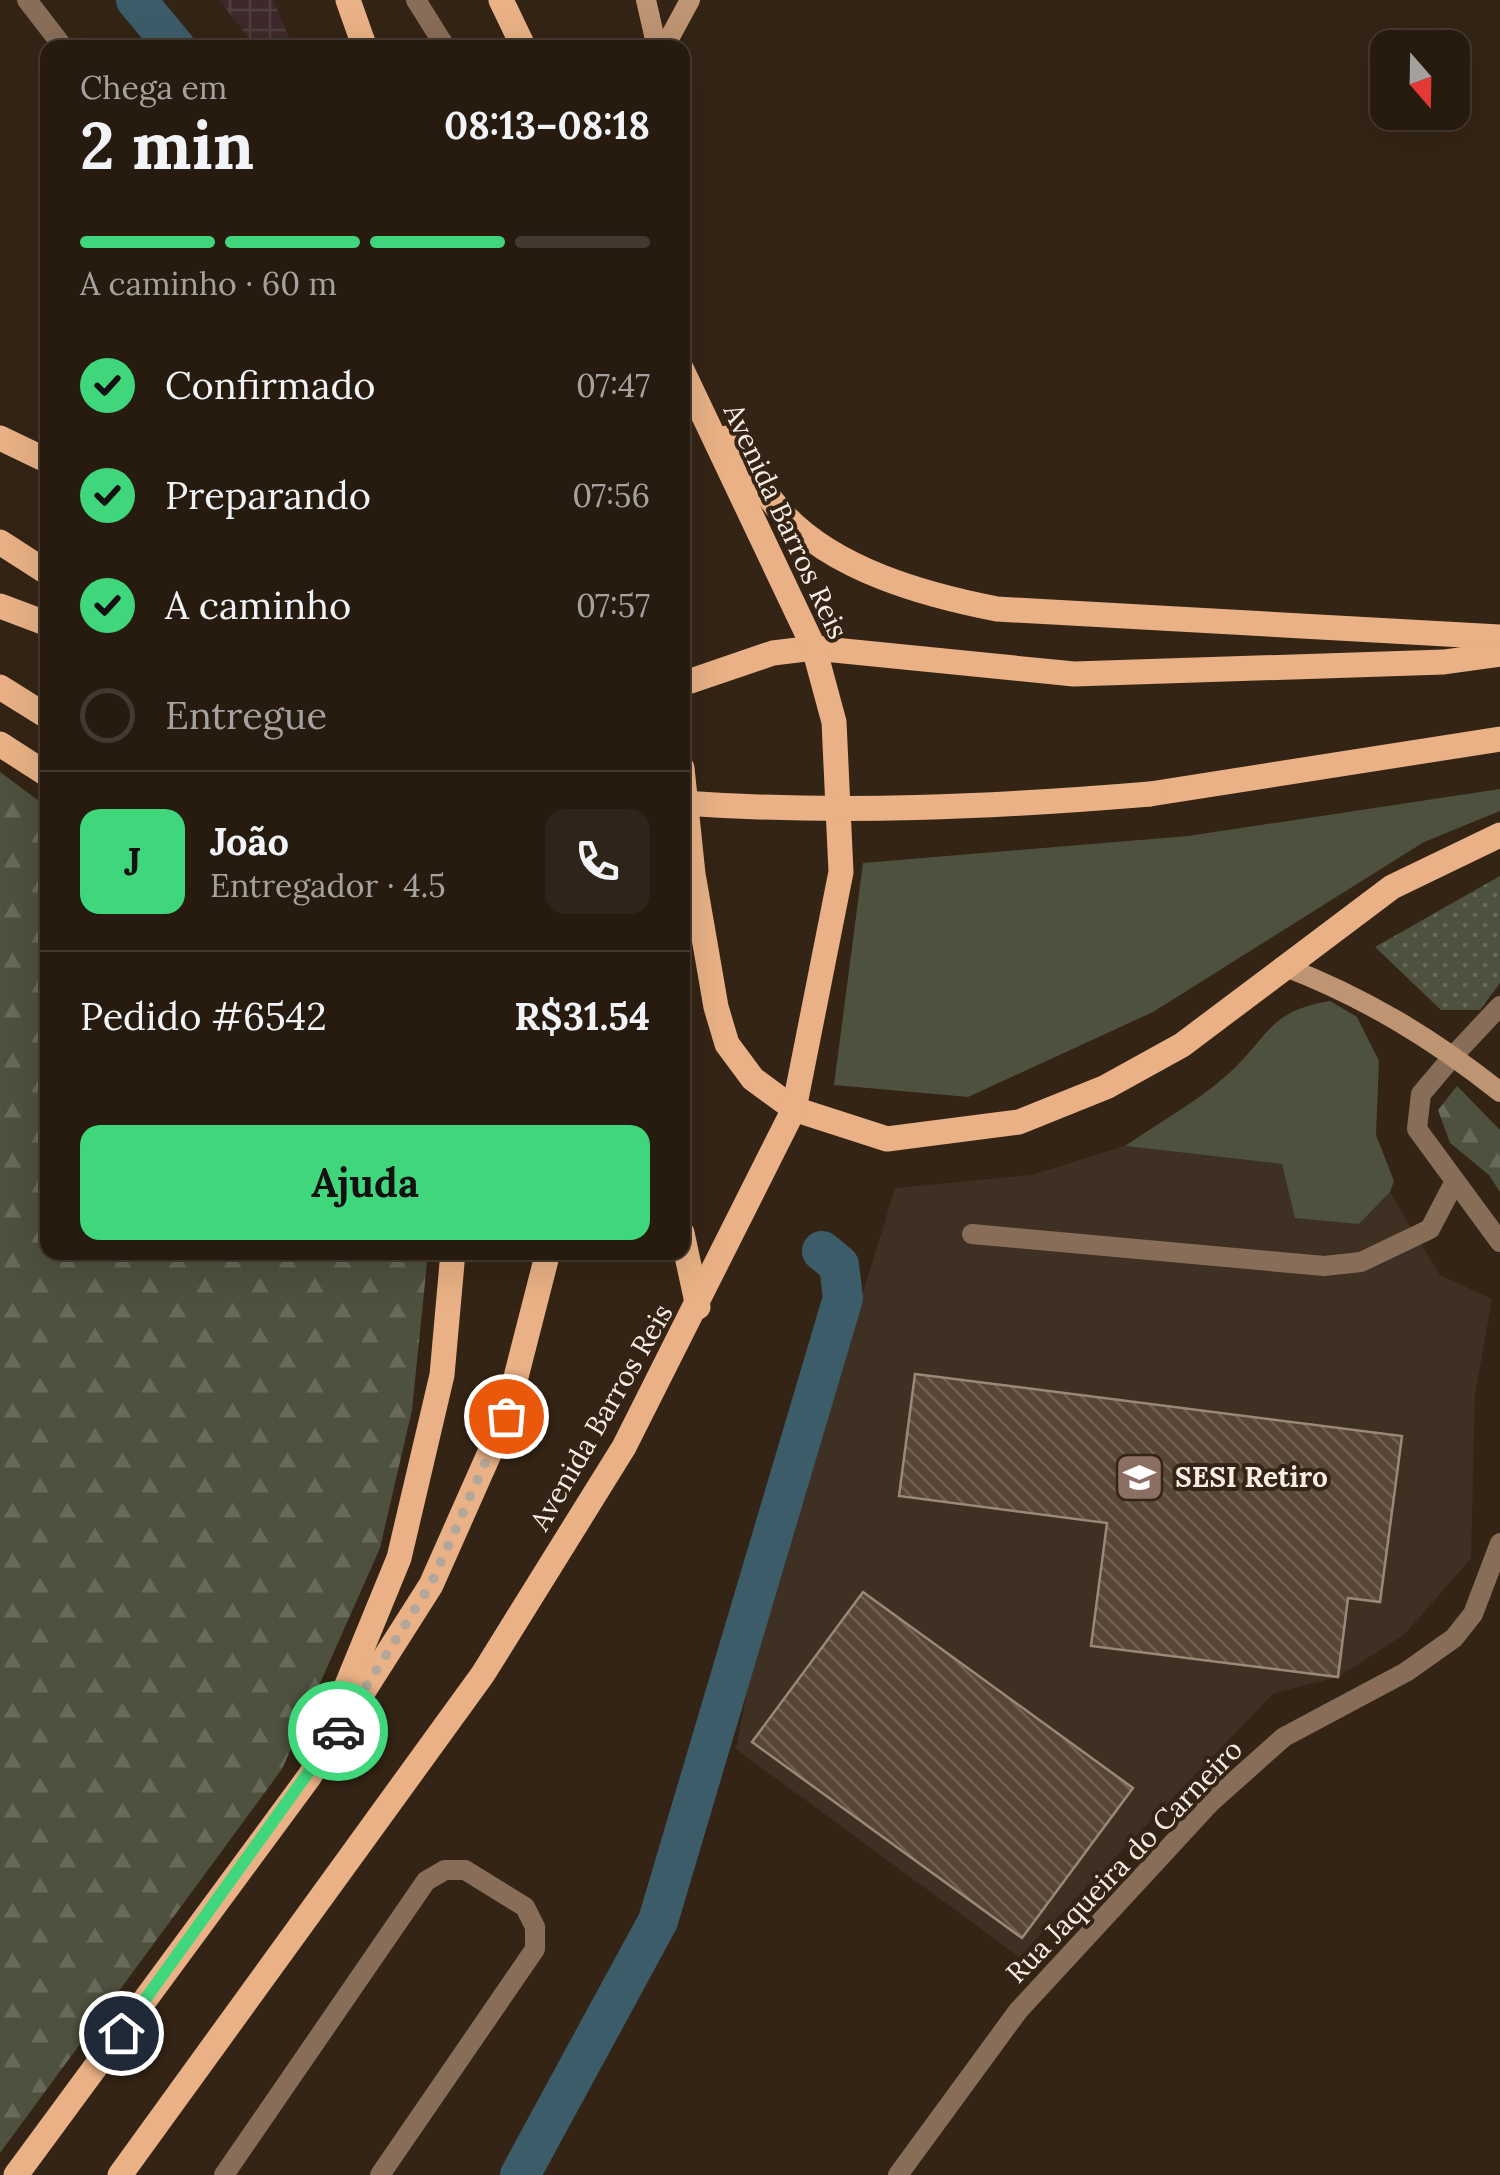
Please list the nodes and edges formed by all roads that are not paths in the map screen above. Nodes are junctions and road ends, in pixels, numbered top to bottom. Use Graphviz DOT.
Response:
graph roads {
  1 [pos="27,0"];
  2 [pos="348,0"];
  3 [pos="416,0"];
  4 [pos="501,0"];
  5 [pos="646,0"];
  6 [pos="690,0"];
  7 [pos="58,40"];
  8 [pos="363,40"];
  9 [pos="441,40"];
  10 [pos="520,40"];
  11 [pos="658,40"];
  12 [pos="666,40"];
  13 [pos="690,385"];
  14 [pos="690,386"];
  15 [pos="0,438"];
  16 [pos="40,457"];
  17 [pos="0,542"];
  18 [pos="40,568"];
  19 [pos="0,606"];
  20 [pos="40,621"];
  21 [pos="1500,636"];
  22 [pos="814,648"];
  23 [pos="1500,654"];
  24 [pos="690,681"];
  25 [pos="0,687"];
  26 [pos="40,712"];
  27 [pos="1500,739"];
  28 [pos="0,744"];
  29 [pos="40,770"];
  30 [pos="690,804"];
  31 [pos="1500,835"];
  32 [pos="690,839"];
  33 [pos="1283,966"];
  34 [pos="1500,1006"];
  35 [pos="1454,1055"];
  36 [pos="1500,1092"];
  37 [pos="794,1110"];
  38 [pos="1454,1183"];
  39 [pos="972,1234"];
  40 [pos="1500,1242"];
  41 [pos="452,1260"];
  42 [pos="546,1260"];
  43 [pos="688,1260"];
  44 [pos="698,1306"];
  45 [pos="1500,1543"];
  46 [pos="309,1777"];
  47 [pos="16,2175"];
  48 [pos="120,2175"];
  49 [pos="224,2175"];
  50 [pos="380,2175"];
  51 [pos="898,2175"];
  1 -- 7 [label="street"];
  2 -- 8 [label="main road"];
  3 -- 9 [label="street"];
  4 -- 10 [label="main road"];
  5 -- 11 [label="main road"];
  6 -- 12 [label="main road"];
  13 -- 21 [label="main road"];
  14 -- 22 [label="main road, Avenida Barros Reis"];
  15 -- 16 [label="main road"];
  17 -- 18 [label="main road"];
  19 -- 20 [label="main road"];
  22 -- 23 [label="main road"];
  22 -- 24 [label="main road"];
  22 -- 37 [label="main road, Avenida Barros Reis"];
  25 -- 26 [label="main road"];
  27 -- 30 [label="main road, bridge"];
  28 -- 29 [label="main road"];
  31 -- 33 [label="main road"];
  32 -- 37 [label="main road"];
  33 -- 35 [label="main road"];
  33 -- 37 [label="main road"];
  34 -- 35 [label="street"];
  35 -- 36 [label="main road"];
  35 -- 38 [label="street"];
  37 -- 44 [label="main road, Avenida Barros Reis"];
  38 -- 39 [label="street"];
  38 -- 40 [label="street"];
  41 -- 46 [label="main road"];
  42 -- 46 [label="main road"];
  43 -- 44 [label="main road"];
  44 -- 48 [label="main road, Avenida Barros Reis"];
  45 -- 51 [label="street, Rua Jaqueira do Carneiro"];
  46 -- 47 [label="main road"];
  49 -- 50 [label="street"];
}
